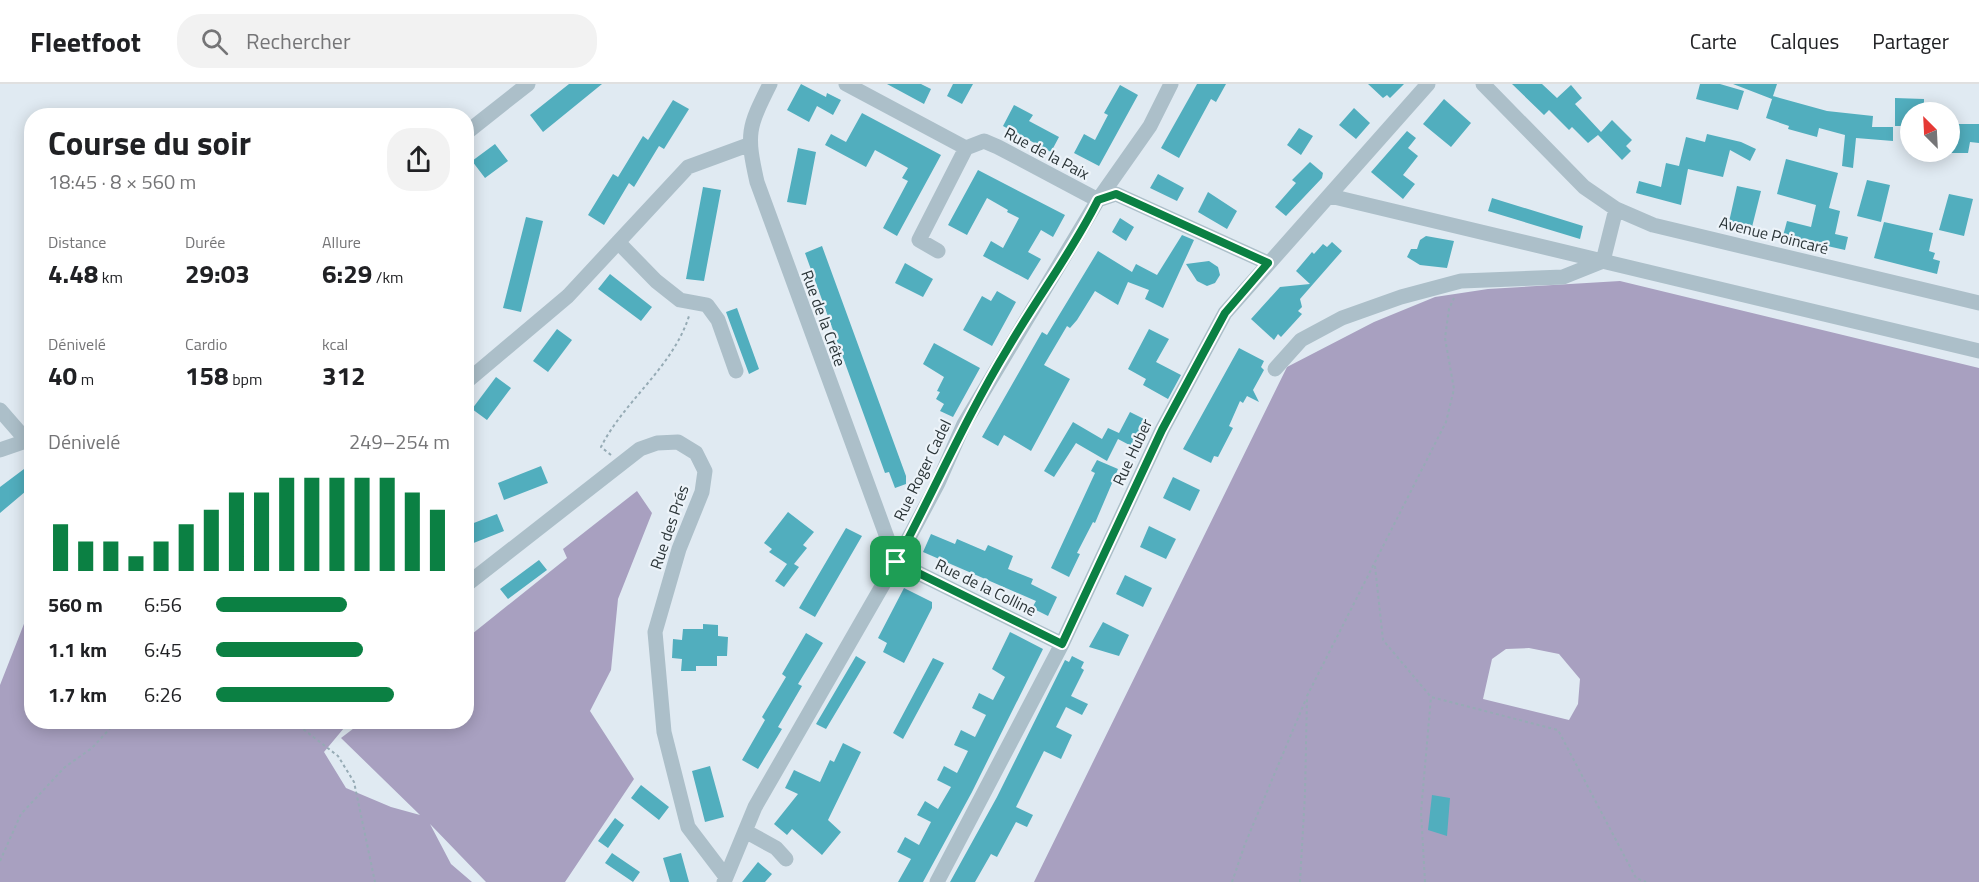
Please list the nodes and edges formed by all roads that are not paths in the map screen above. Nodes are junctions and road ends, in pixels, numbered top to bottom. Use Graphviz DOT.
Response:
graph roads {
  1 [pos="528,84"];
  2 [pos="770,84"];
  3 [pos="846,84"];
  4 [pos="1171,84"];
  5 [pos="1428,84"];
  6 [pos="1483,84"];
  7 [pos="474,126"];
  8 [pos="748,145"];
  9 [pos="966,148"];
  10 [pos="1330,196"];
  11 [pos="1098,200"];
  12 [pos="1616,209"];
  13 [pos="618,242"];
  14 [pos="938,251"];
  15 [pos="1604,261"];
  16 [pos="1268,263"];
  17 [pos="1979,303"];
  18 [pos="1979,351"];
  19 [pos="1275,369"];
  20 [pos="736,371"];
  21 [pos="474,375"];
  22 [pos="0,410"];
  23 [pos="24,435"];
  24 [pos="24,442"];
  25 [pos="0,450"];
  26 [pos="896,562"];
  27 [pos="474,579"];
  28 [pos="1062,644"];
  29 [pos="745,831"];
  30 [pos="786,859"];
  31 [pos="725,880"];
  32 [pos="937,882"];
  1 -- 7 [label="street"];
  2 -- 8 [label="street, Rue de la Crête"];
  3 -- 9 [label="street"];
  4 -- 11 [label="street, Rue Roger Cadel"];
  5 -- 10 [label="street, Rue Huber"];
  6 -- 12 [label="street, Avenue Poincaré"];
  8 -- 13 [label="street"];
  8 -- 26 [label="street, Rue de la Crête"];
  9 -- 11 [label="street, Rue de la Paix"];
  9 -- 14 [label="street"];
  10 -- 15 [label="street"];
  10 -- 16 [label="street, Rue Huber"];
  11 -- 16 [label="street, Rue de la Paix"];
  11 -- 26 [label="street, Rue Roger Cadel"];
  12 -- 15 [label="street"];
  12 -- 17 [label="street, Avenue Poincaré"];
  13 -- 20 [label="street"];
  13 -- 21 [label="street"];
  15 -- 18 [label="street"];
  15 -- 19 [label="street"];
  16 -- 28 [label="street, Rue Huber"];
  22 -- 23 [label="street"];
  24 -- 25 [label="street"];
  26 -- 28 [label="street, Rue de la Colline"];
  26 -- 29 [label="street, Rue Roger Cadel"];
  27 -- 31 [label="street, Rue des Prés"];
  28 -- 32 [label="street, Rue Huber"];
  29 -- 30 [label="street"];
  29 -- 31 [label="street, Rue Roger Cadel"];
}
